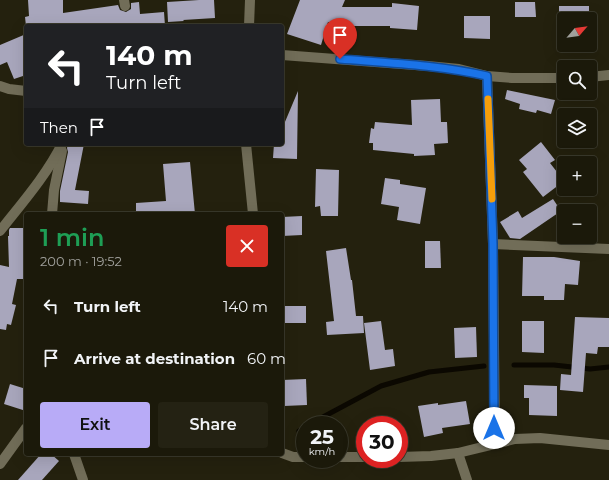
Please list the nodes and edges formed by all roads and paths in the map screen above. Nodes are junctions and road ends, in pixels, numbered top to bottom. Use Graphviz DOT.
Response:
graph roads {
  1 [pos="250,0"];
  2 [pos="249,24"];
  3 [pos="284,55"];
  4 [pos="609,75"];
  5 [pos="487,76"];
  6 [pos="597,76"];
  7 [pos="557,78"];
  8 [pos="0,86"];
  9 [pos="24,92"];
  10 [pos="62,146"];
  11 [pos="63,146"];
  12 [pos="246,146"];
  13 [pos="52,212"];
  14 [pos="254,212"];
  15 [pos="0,231"];
  16 [pos="493,244"];
  17 [pos="609,249"];
  18 [pos="24,431"];
  19 [pos="495,443"];
  20 [pos="609,445"];
  21 [pos="458,453"];
  22 [pos="284,454"];
  23 [pos="75,456"];
  24 [pos="296,457"];
  25 [pos="408,457"];
  26 [pos="0,464"];
  27 [pos="83,480"];
  28 [pos="467,480"];
  1 -- 2 [label="street"];
  3 -- 5 [label="street"];
  4 -- 6 [label="street"];
  5 -- 7 [label="street"];
  5 -- 16 [label="street"];
  8 -- 9 [label="street"];
  10 -- 15 [label="street"];
  11 -- 13 [label="street"];
  12 -- 14 [label="street"];
  16 -- 17 [label="street"];
  16 -- 19 [label="street"];
  18 -- 26 [label="street"];
  19 -- 20 [label="street"];
  19 -- 21 [label="street"];
  21 -- 25 [label="street"];
  21 -- 28 [label="street"];
  22 -- 24 [label="street"];
  23 -- 27 [label="street"];
}
